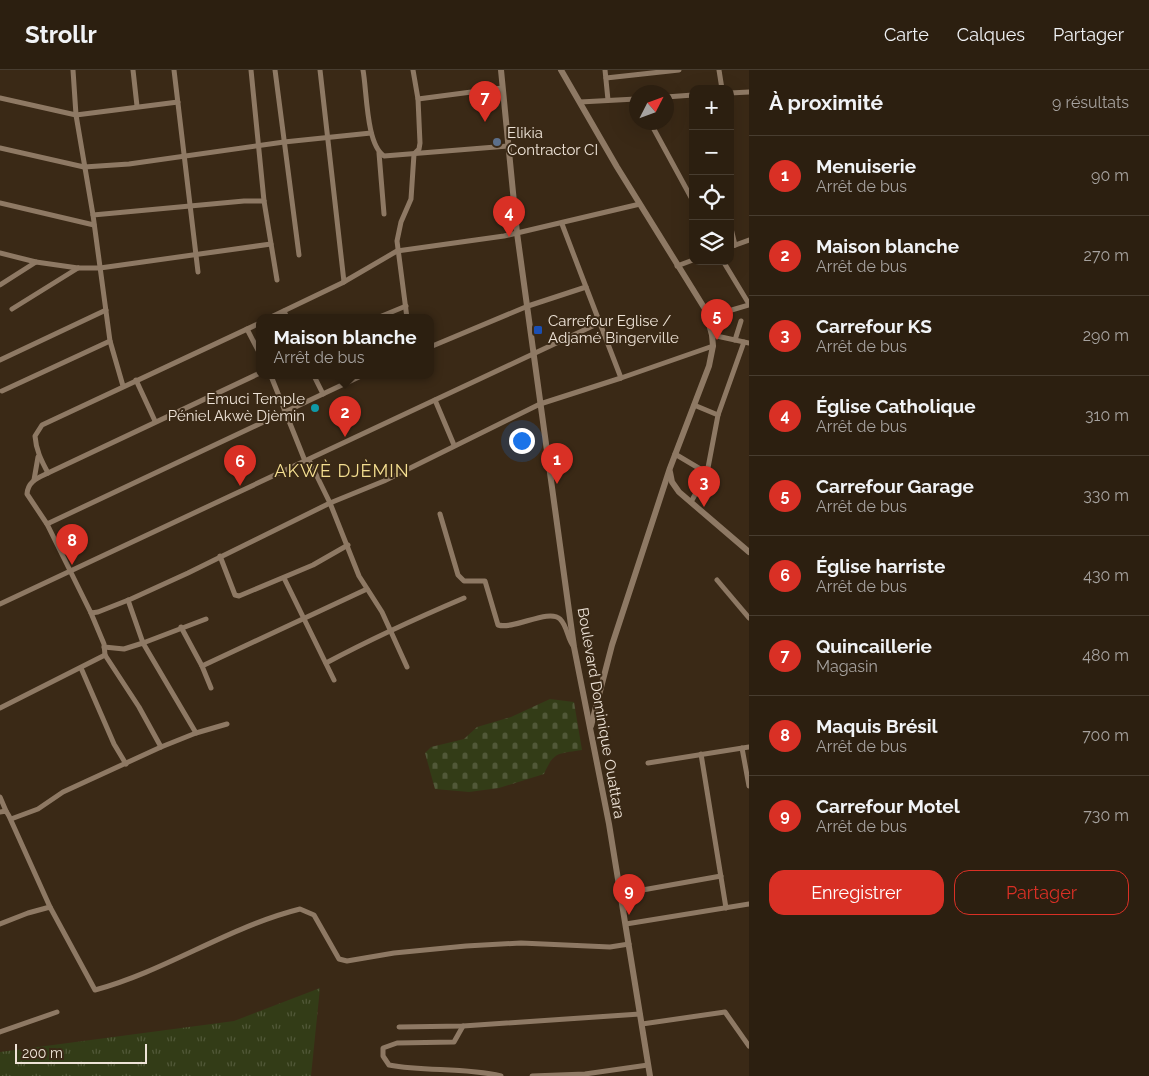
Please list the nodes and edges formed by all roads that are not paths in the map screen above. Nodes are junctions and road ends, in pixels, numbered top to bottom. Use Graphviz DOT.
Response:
graph roads {
  1 [pos="74,70"];
  2 [pos="133,70"];
  3 [pos="174,70"];
  4 [pos="251,70"];
  5 [pos="275,70"];
  6 [pos="320,70"];
  7 [pos="363,70"];
  8 [pos="413,70"];
  9 [pos="501,70"];
  10 [pos="561,70"];
  11 [pos="605,70"];
  12 [pos="679,70"];
  13 [pos="720,70"];
  14 [pos="606,78"];
  15 [pos="722,85"];
  16 [pos="502,88"];
  17 [pos="749,92"];
  18 [pos="734,93"];
  19 [pos="689,95"];
  20 [pos="674,96"];
  21 [pos="0,98"];
  22 [pos="418,99"];
  23 [pos="629,99"];
  24 [pos="608,100"];
  25 [pos="178,102"];
  26 [pos="580,102"];
  27 [pos="137,106"];
  28 [pos="76,115"];
  29 [pos="654,130"];
  30 [pos="371,133"];
  31 [pos="329,137"];
  32 [pos="284,142"];
  33 [pos="508,146"];
  34 [pos="258,147"];
  35 [pos="0,148"];
  36 [pos="379,153"];
  37 [pos="414,154"];
  38 [pos="186,156"];
  39 [pos="84,167"];
  40 [pos="689,194"];
  41 [pos="264,201"];
  42 [pos="0,203"];
  43 [pos="640,204"];
  44 [pos="190,207"];
  45 [pos="384,214"];
  46 [pos="93,215"];
  47 [pos="562,224"];
  48 [pos="94,225"];
  49 [pos="517,233"];
  50 [pos="749,240"];
  51 [pos="271,244"];
  52 [pos="734,246"];
  53 [pos="397,251"];
  54 [pos="0,253"];
  55 [pos="299,255"];
  56 [pos="196,256"];
  57 [pos="36,262"];
  58 [pos="689,262"];
  59 [pos="725,265"];
  60 [pos="677,266"];
  61 [pos="78,268"];
  62 [pos="100,268"];
  63 [pos="198,272"];
  64 [pos="277,280"];
  65 [pos="344,282"];
  66 [pos="0,285"];
  67 [pos="586,287"];
  68 [pos="749,305"];
  69 [pos="406,306"];
  70 [pos="528,306"];
  71 [pos="12,309"];
  72 [pos="106,310"];
  73 [pos="284,311"];
  74 [pos="278,314"];
  75 [pos="285,314"];
  76 [pos="387,314"];
  77 [pos="407,314"];
  78 [pos="708,318"];
  79 [pos="741,321"];
  80 [pos="599,323"];
  81 [pos="256,324"];
  82 [pos="247,329"];
  83 [pos="712,336"];
  84 [pos="735,340"];
  85 [pos="110,341"];
  86 [pos="747,342"];
  87 [pos="434,345"];
  88 [pos="256,346"];
  89 [pos="713,346"];
  90 [pos="534,353"];
  91 [pos="0,360"];
  92 [pos="256,375"];
  93 [pos="621,378"];
  94 [pos="272,379"];
  95 [pos="315,379"];
  96 [pos="354,379"];
  97 [pos="136,380"];
  98 [pos="123,386"];
  99 [pos="2,391"];
  100 [pos="322,394"];
  101 [pos="435,400"];
  102 [pos="540,404"];
  103 [pos="694,405"];
  104 [pos="286,411"];
  105 [pos="718,415"];
  106 [pos="155,421"];
  107 [pos="454,445"];
  108 [pos="675,454"];
  109 [pos="38,456"];
  110 [pos="307,460"];
  111 [pos="670,468"];
  112 [pos="48,473"];
  113 [pos="706,473"];
  114 [pos="34,480"];
  115 [pos="691,502"];
  116 [pos="330,503"];
  117 [pos="440,514"];
  118 [pos="47,524"];
  119 [pos="348,545"];
  120 [pos="749,552"];
  121 [pos="220,556"];
  122 [pos="70,571"];
  123 [pos="284,578"];
  124 [pos="717,580"];
  125 [pos="367,589"];
  126 [pos="464,598"];
  127 [pos="128,600"];
  128 [pos="1,602"];
  129 [pos="91,613"];
  130 [pos="749,618"];
  131 [pos="206,619"];
  132 [pos="304,620"];
  133 [pos="181,627"];
  134 [pos="390,630"];
  135 [pos="143,643"];
  136 [pos="104,647"];
  137 [pos="574,647"];
  138 [pos="105,655"];
  139 [pos="326,662"];
  140 [pos="202,666"];
  141 [pos="407,666"];
  142 [pos="81,668"];
  143 [pos="334,680"];
  144 [pos="211,688"];
  145 [pos="0,708"];
  146 [pos="227,724"];
  147 [pos="590,728"];
  148 [pos="196,732"];
  149 [pos="161,747"];
  150 [pos="749,747"];
  151 [pos="742,748"];
  152 [pos="701,754"];
  153 [pos="648,763"];
  154 [pos="126,764"];
  155 [pos="749,786"];
  156 [pos="0,797"];
  157 [pos="3,812"];
  158 [pos="11,819"];
  159 [pos="721,876"];
  160 [pos="620,894"];
  161 [pos="749,904"];
  162 [pos="50,908"];
  163 [pos="726,908"];
  164 [pos="0,924"];
  165 [pos="626,924"];
  166 [pos="629,944"];
  167 [pos="57,1012"];
  168 [pos="640,1014"];
  169 [pos="642,1024"];
  170 [pos="463,1026"];
  171 [pos="399,1027"];
  172 [pos="0,1032"];
  173 [pos="749,1046"];
  174 [pos="648,1065"];
  175 [pos="606,1074"];
  176 [pos="501,1076"];
  177 [pos="532,1076"];
  178 [pos="650,1076"];
  1 -- 28 [label="street"];
  2 -- 27 [label="street"];
  3 -- 25 [label="street"];
  4 -- 34 [label="street"];
  5 -- 32 [label="street"];
  6 -- 31 [label="street"];
  7 -- 30 [label="street"];
  8 -- 22 [label="street"];
  9 -- 16 [label="street, Boulevard Dominique Ouattara"];
  10 -- 26 [label="street"];
  11 -- 14 [label="street"];
  12 -- 14 [label="street"];
  13 -- 15 [label="street"];
  14 -- 24 [label="street"];
  16 -- 22 [label="street"];
  16 -- 33 [label="street, Boulevard Dominique Ouattara"];
  17 -- 18 [label="street"];
  19 -- 20 [label="street"];
  21 -- 28 [label="street"];
  22 -- 37 [label="street"];
  23 -- 24 [label="street"];
  24 -- 26 [label="street"];
  25 -- 27 [label="street"];
  25 -- 38 [label="street"];
  26 -- 43 [label="street"];
  27 -- 28 [label="street"];
  28 -- 39 [label="street"];
  29 -- 40 [label="street"];
  30 -- 31 [label="street"];
  30 -- 36 [label="street"];
  31 -- 32 [label="street"];
  31 -- 65 [label="street"];
  32 -- 34 [label="street"];
  32 -- 55 [label="street"];
  33 -- 37 [label="street"];
  33 -- 49 [label="street, Boulevard Dominique Ouattara"];
  34 -- 38 [label="street"];
  34 -- 41 [label="street"];
  35 -- 39 [label="street"];
  36 -- 37 [label="street"];
  36 -- 45 [label="street"];
  37 -- 53 [label="street"];
  38 -- 39 [label="street"];
  38 -- 44 [label="street"];
  39 -- 46 [label="street"];
  41 -- 44 [label="street"];
  41 -- 51 [label="street"];
  42 -- 48 [label="street"];
  43 -- 47 [label="street"];
  43 -- 60 [label="street"];
  44 -- 46 [label="street"];
  44 -- 56 [label="street"];
  46 -- 48 [label="street"];
  47 -- 49 [label="street"];
  47 -- 67 [label="street"];
  48 -- 62 [label="street"];
  49 -- 53 [label="street"];
  49 -- 70 [label="street, Boulevard Dominique Ouattara"];
  50 -- 52 [label="street"];
  51 -- 56 [label="street"];
  51 -- 64 [label="street"];
  53 -- 65 [label="street"];
  53 -- 69 [label="street"];
  54 -- 57 [label="street"];
  56 -- 62 [label="street"];
  56 -- 63 [label="street"];
  57 -- 61 [label="street"];
  57 -- 66 [label="street"];
  58 -- 60 [label="street"];
  59 -- 68 [label="street"];
  60 -- 78 [label="street"];
  61 -- 62 [label="street"];
  61 -- 71 [label="street"];
  62 -- 72 [label="street"];
  65 -- 73 [label="street"];
  67 -- 70 [label="street"];
  67 -- 80 [label="street"];
  68 -- 78 [label="street"];
  69 -- 76 [label="street"];
  69 -- 77 [label="street"];
  70 -- 87 [label="street"];
  70 -- 90 [label="street, Boulevard Dominique Ouattara"];
  72 -- 85 [label="street"];
  72 -- 91 [label="street"];
  73 -- 74 [label="street"];
  73 -- 75 [label="street"];
  78 -- 83 [label="street"];
  79 -- 84 [label="street"];
  80 -- 90 [label="street"];
  80 -- 93 [label="street"];
  81 -- 82 [label="street"];
  82 -- 88 [label="street"];
  82 -- 97 [label="street"];
  83 -- 84 [label="street"];
  83 -- 89 [label="street"];
  84 -- 86 [label="street"];
  85 -- 98 [label="street"];
  85 -- 99 [label="street"];
  86 -- 105 [label="street"];
  89 -- 93 [label="street"];
  89 -- 103 [label="street"];
  90 -- 101 [label="street"];
  90 -- 102 [label="street, Boulevard Dominique Ouattara"];
  92 -- 106 [label="street"];
  93 -- 102 [label="street"];
  94 -- 104 [label="street"];
  95 -- 100 [label="street"];
  96 -- 100 [label="street"];
  97 -- 98 [label="street"];
  97 -- 106 [label="street"];
  98 -- 109 [label="street"];
  100 -- 104 [label="street"];
  101 -- 107 [label="street"];
  101 -- 110 [label="street"];
  102 -- 107 [label="street"];
  102 -- 137 [label="street, Boulevard Dominique Ouattara"];
  103 -- 105 [label="street"];
  103 -- 108 [label="street"];
  104 -- 110 [label="street"];
  104 -- 118 [label="street"];
  105 -- 113 [label="street"];
  106 -- 112 [label="street"];
  107 -- 116 [label="street"];
  108 -- 111 [label="street"];
  108 -- 113 [label="street"];
  109 -- 112 [label="street"];
  109 -- 114 [label="street"];
  110 -- 116 [label="street"];
  110 -- 122 [label="street"];
  111 -- 115 [label="street"];
  111 -- 147 [label="street"];
  112 -- 114 [label="street"];
  113 -- 115 [label="street"];
  114 -- 118 [label="street"];
  115 -- 120 [label="street"];
  116 -- 119 [label="street"];
  116 -- 121 [label="street"];
  117 -- 137 [label="street"];
  118 -- 122 [label="street"];
  119 -- 123 [label="street"];
  119 -- 125 [label="street"];
  121 -- 123 [label="street"];
  121 -- 127 [label="street"];
  122 -- 128 [label="street"];
  122 -- 129 [label="street"];
  123 -- 132 [label="street"];
  124 -- 130 [label="street"];
  125 -- 132 [label="street"];
  125 -- 134 [label="street"];
  126 -- 134 [label="street"];
  127 -- 129 [label="street"];
  127 -- 135 [label="street"];
  129 -- 136 [label="street"];
  131 -- 133 [label="street"];
  132 -- 139 [label="street"];
  132 -- 140 [label="street"];
  133 -- 135 [label="street"];
  133 -- 140 [label="street"];
  134 -- 139 [label="street"];
  134 -- 141 [label="street"];
  135 -- 136 [label="street"];
  135 -- 148 [label="street"];
  136 -- 138 [label="street"];
  137 -- 147 [label="street, Boulevard Dominique Ouattara"];
  138 -- 142 [label="street"];
  138 -- 149 [label="street"];
  139 -- 143 [label="street"];
  140 -- 144 [label="street"];
  142 -- 145 [label="street"];
  142 -- 154 [label="street"];
  146 -- 148 [label="street"];
  147 -- 160 [label="street, Boulevard Dominique Ouattara"];
  148 -- 149 [label="street"];
  149 -- 154 [label="street"];
  150 -- 151 [label="street"];
  151 -- 152 [label="street"];
  151 -- 155 [label="street"];
  152 -- 153 [label="street"];
  152 -- 159 [label="street"];
  154 -- 158 [label="street"];
  156 -- 157 [label="street"];
  157 -- 158 [label="street"];
  158 -- 162 [label="street"];
  159 -- 160 [label="street"];
  159 -- 163 [label="street"];
  160 -- 165 [label="street, Boulevard Dominique Ouattara"];
  161 -- 163 [label="street"];
  162 -- 164 [label="street"];
  162 -- 166 [label="street"];
  163 -- 165 [label="street"];
  165 -- 166 [label="street, Boulevard Dominique Ouattara"];
  166 -- 168 [label="street, Boulevard Dominique Ouattara"];
  167 -- 172 [label="street"];
  168 -- 169 [label="street, Boulevard Dominique Ouattara"];
  168 -- 170 [label="street"];
  169 -- 173 [label="street"];
  169 -- 174 [label="street, Boulevard Dominique Ouattara"];
  170 -- 171 [label="street"];
  170 -- 176 [label="street"];
  174 -- 175 [label="street"];
  174 -- 178 [label="street, Boulevard Dominique Ouattara"];
  175 -- 177 [label="street"];
}
